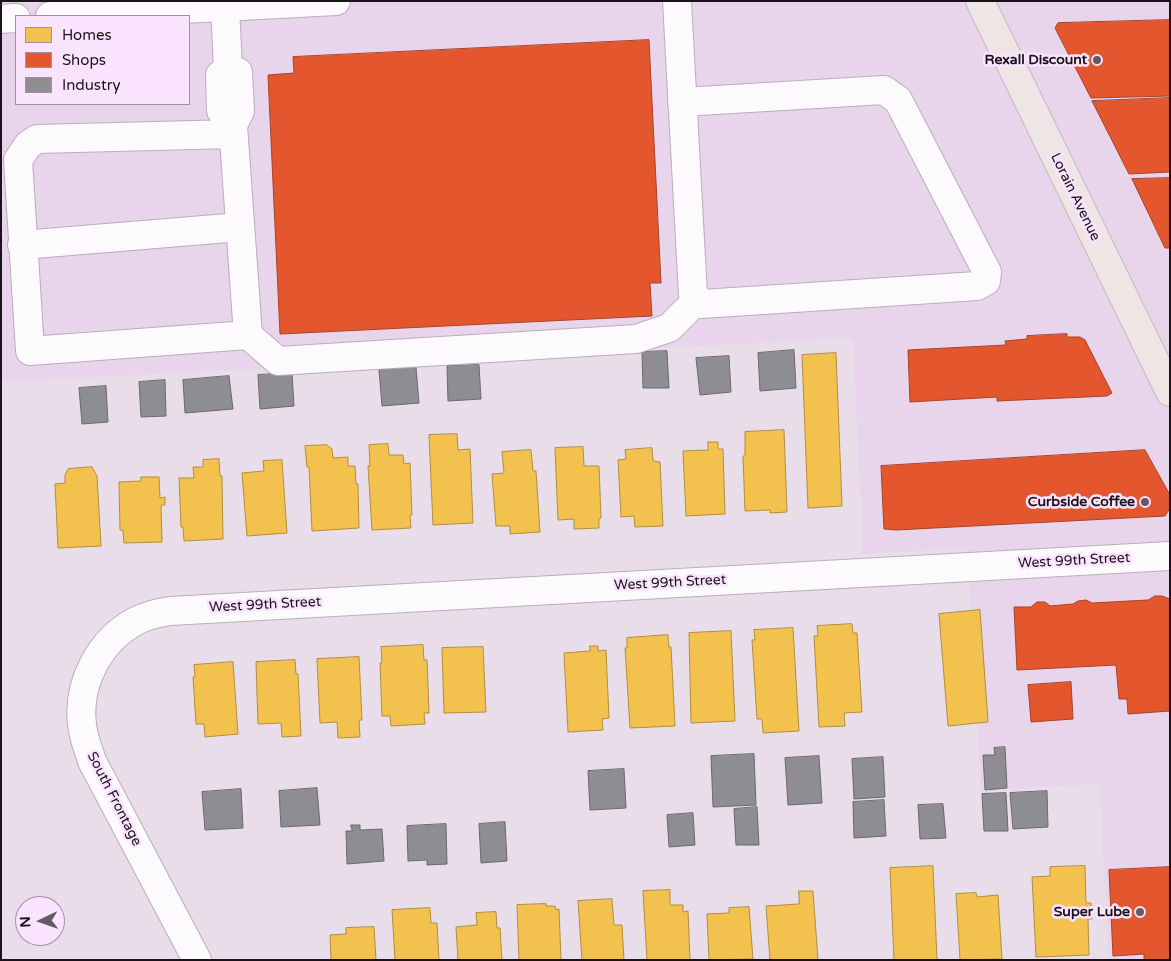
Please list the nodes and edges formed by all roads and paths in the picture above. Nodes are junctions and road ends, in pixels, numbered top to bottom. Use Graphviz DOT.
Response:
graph roads {
  1 [pos="336,1"];
  2 [pos="677,1"];
  3 [pos="980,1"];
  4 [pos="225,7"];
  5 [pos="69,15"];
  6 [pos="15,18"];
  7 [pos="1,19"];
  8 [pos="682,102"];
  9 [pos="233,130"];
  10 [pos="240,227"];
  11 [pos="22,245"];
  12 [pos="698,299"];
  13 [pos="248,335"];
  14 [pos="1170,392"];
  15 [pos="1170,556"];
  16 [pos="170,611"];
  17 [pos="197,960"];
  1 -- 4 [label="street"];
  2 -- 8 [label="street"];
  3 -- 14 [label="main road, Lorain Avenue"];
  4 -- 5 [label="street"];
  4 -- 9 [label="street"];
  6 -- 7 [label="street"];
  8 -- 12 [label="street"];
  8 -- 12 [label="street"];
  9 -- 10 [label="street"];
  9 -- 11 [label="street"];
  10 -- 11 [label="street"];
  10 -- 13 [label="street"];
  11 -- 13 [label="street"];
  12 -- 13 [label="street"];
  15 -- 16 [label="street, West 99th Street"];
  16 -- 17 [label="street, South Frontage"];
}
